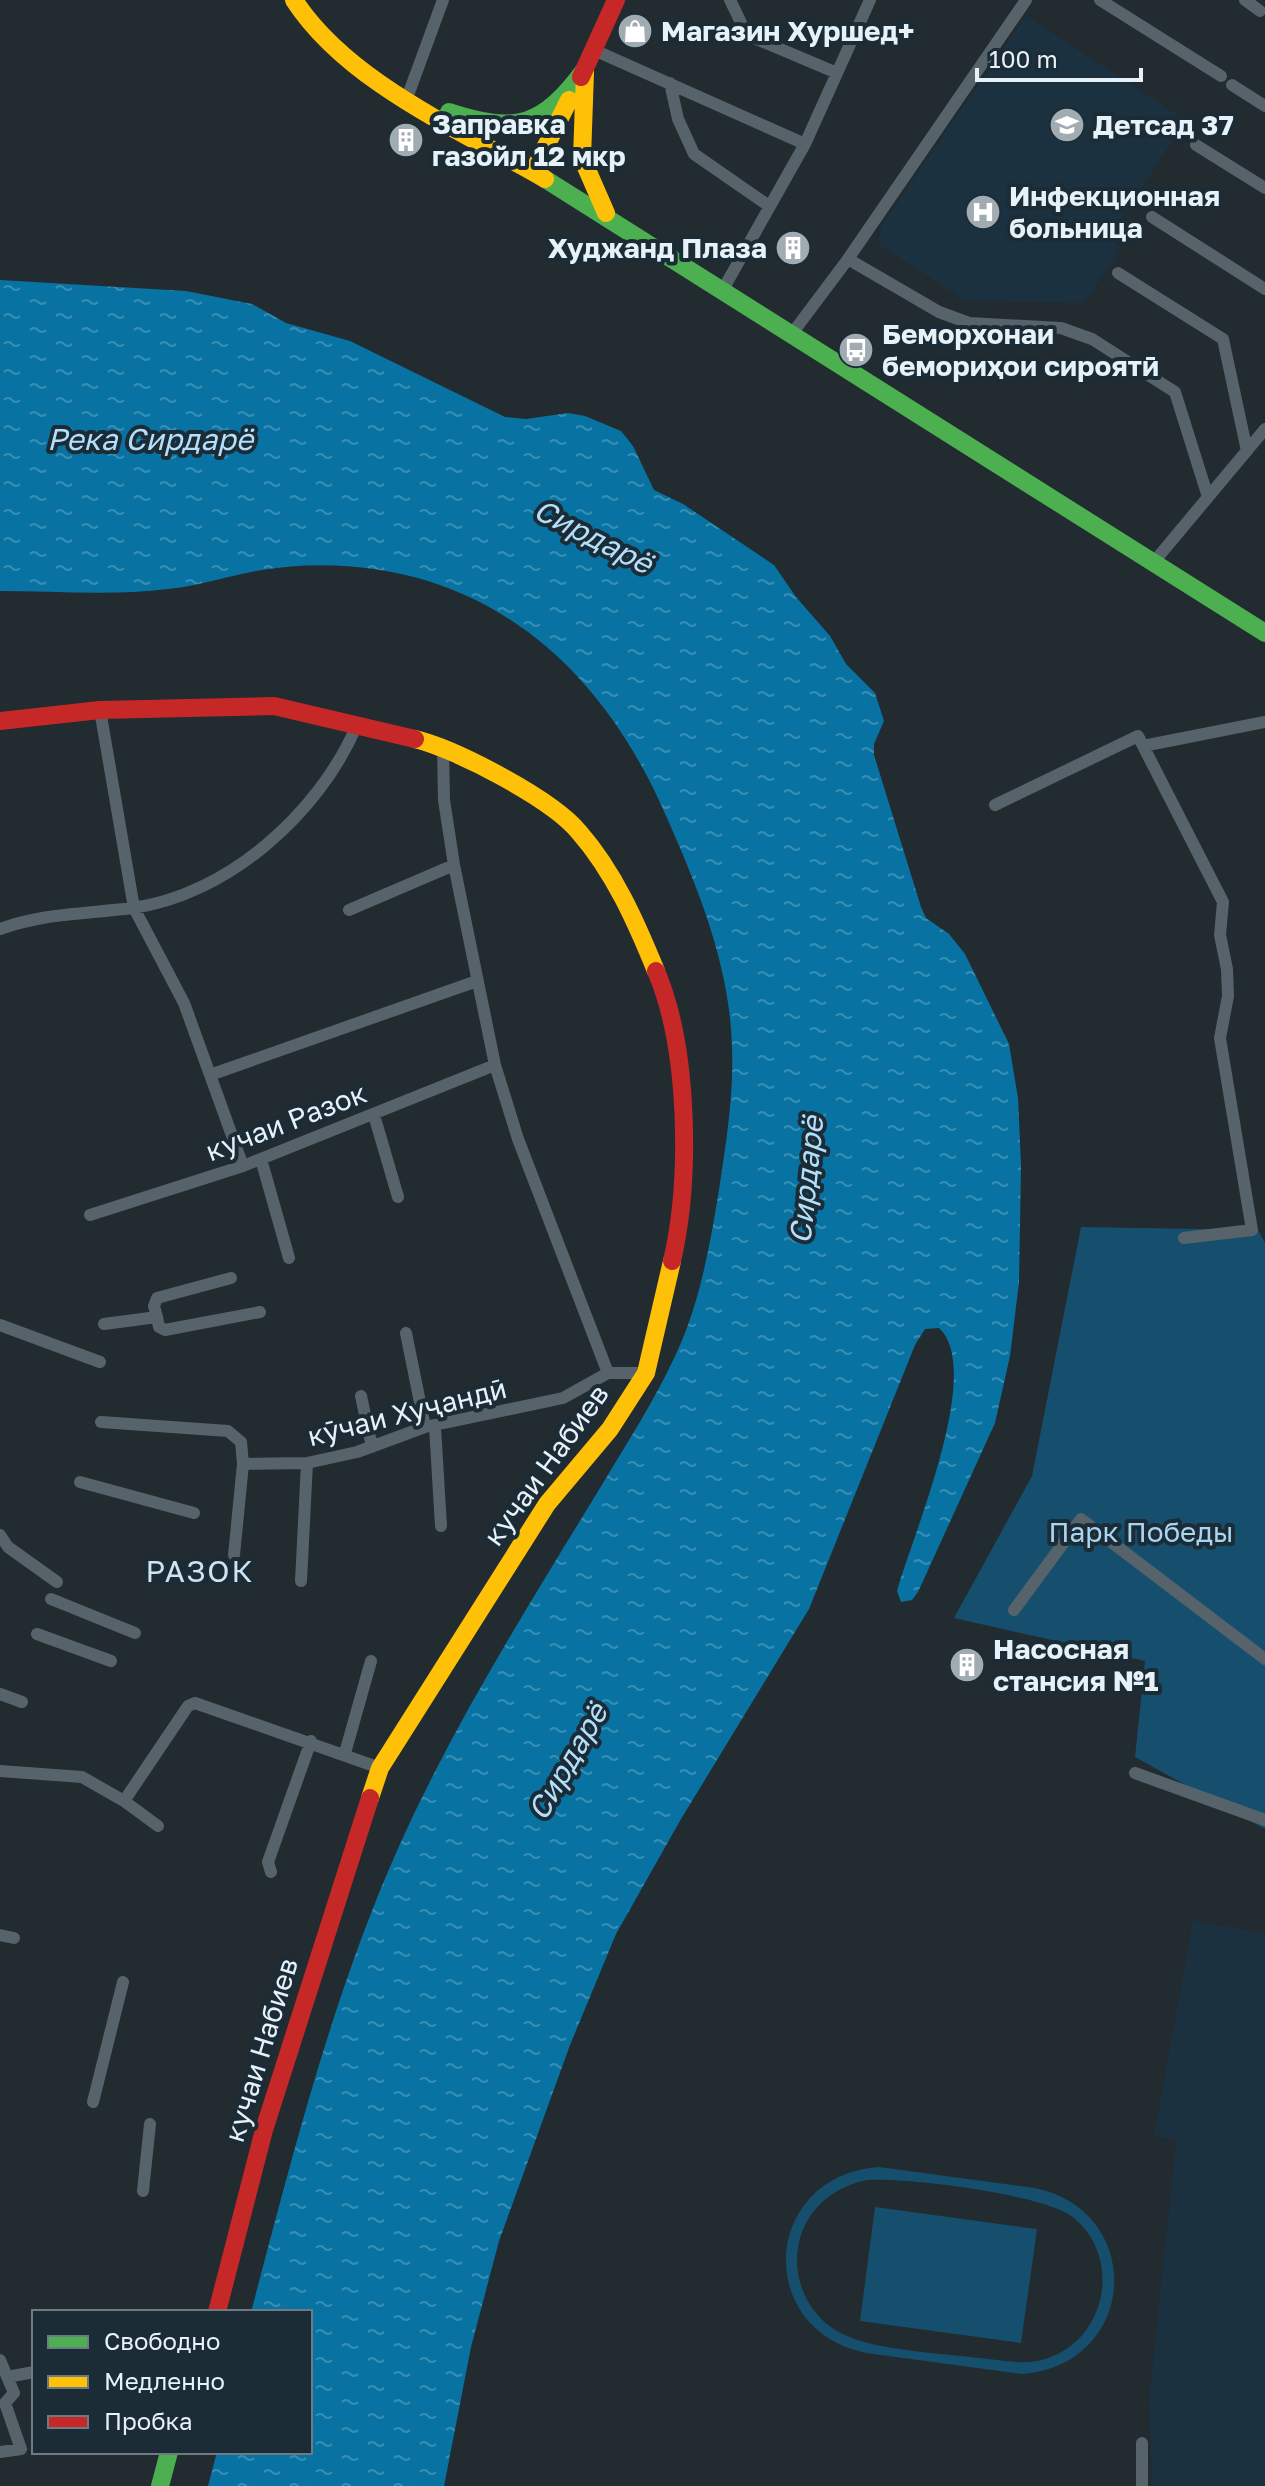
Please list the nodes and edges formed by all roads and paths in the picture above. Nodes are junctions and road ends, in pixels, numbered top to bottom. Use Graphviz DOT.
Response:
graph roads {
  1 [pos="294,0"];
  2 [pos="443,0"];
  3 [pos="616,0"];
  4 [pos="730,0"];
  5 [pos="870,0"];
  6 [pos="1026,0"];
  7 [pos="1100,0"];
  8 [pos="1245,0"];
  9 [pos="1260,11"];
  10 [pos="594,50"];
  11 [pos="585,69"];
  12 [pos="837,73"];
  13 [pos="1221,76"];
  14 [pos="670,83"];
  15 [pos="1232,85"];
  16 [pos="407,98"];
  17 [pos="1265,106"];
  18 [pos="805,144"];
  19 [pos="1196,145"];
  20 [pos="534,170"];
  21 [pos="1265,188"];
  22 [pos="769,206"];
  23 [pos="606,214"];
  24 [pos="1152,217"];
  25 [pos="848,259"];
  26 [pos="1118,273"];
  27 [pos="1265,289"];
  28 [pos="721,293"];
  29 [pos="791,335"];
  30 [pos="1265,429"];
  31 [pos="1247,451"];
  32 [pos="1208,497"];
  33 [pos="1153,563"];
  34 [pos="1265,633"];
  35 [pos="100,710"];
  36 [pos="0,721"];
  37 [pos="1265,722"];
  38 [pos="356,727"];
  39 [pos="443,746"];
  40 [pos="1143,746"];
  41 [pos="995,805"];
  42 [pos="454,865"];
  43 [pos="134,908"];
  44 [pos="349,910"];
  45 [pos="0,929"];
  46 [pos="477,981"];
  47 [pos="495,1065"];
  48 [pos="210,1075"];
  49 [pos="374,1115"];
  50 [pos="261,1159"];
  51 [pos="243,1166"];
  52 [pos="398,1197"];
  53 [pos="90,1215"];
  54 [pos="1184,1238"];
  55 [pos="289,1258"];
  56 [pos="231,1278"];
  57 [pos="260,1312"];
  58 [pos="157,1317"];
  59 [pos="104,1324"];
  60 [pos="0,1325"];
  61 [pos="406,1333"];
  62 [pos="100,1362"];
  63 [pos="608,1373"];
  64 [pos="646,1373"];
  65 [pos="361,1396"];
  66 [pos="101,1422"];
  67 [pos="430,1427"];
  68 [pos="372,1447"];
  69 [pos="307,1463"];
  70 [pos="243,1464"];
  71 [pos="80,1482"];
  72 [pos="194,1513"];
  73 [pos="441,1526"];
  74 [pos="0,1535"];
  75 [pos="234,1555"];
  76 [pos="301,1581"];
  77 [pos="57,1582"];
  78 [pos="51,1599"];
  79 [pos="1014,1610"];
  80 [pos="135,1633"];
  81 [pos="37,1634"];
  82 [pos="1265,1659"];
  83 [pos="111,1661"];
  84 [pos="371,1661"];
  85 [pos="0,1694"];
  86 [pos="22,1702"];
  87 [pos="311,1741"];
  88 [pos="345,1753"];
  89 [pos="380,1768"];
  90 [pos="0,1771"];
  91 [pos="1135,1773"];
  92 [pos="124,1801"];
  93 [pos="1265,1820"];
  94 [pos="158,1826"];
  95 [pos="271,1872"];
  96 [pos="0,1935"];
  97 [pos="14,1938"];
  98 [pos="123,1982"];
  99 [pos="93,2102"];
  100 [pos="150,2124"];
  101 [pos="143,2191"];
  102 [pos="218,2310"];
  103 [pos="0,2360"];
  104 [pos="32,2372"];
  105 [pos="7,2377"];
  106 [pos="1142,2443"];
  107 [pos="0,2452"];
  108 [pos="168,2454"];
  109 [pos="160,2486"];
  110 [pos="1142,2486"];
  1 -- 16 [label="main road"];
  2 -- 16 [label="street"];
  3 -- 10 [label="main road"];
  4 -- 12 [label="street"];
  5 -- 12 [label="street"];
  6 -- 25 [label="street"];
  7 -- 13 [label="street"];
  8 -- 9 [label="street"];
  10 -- 11 [label="main road"];
  10 -- 14 [label="street"];
  11 -- 16 [label="main road"];
  11 -- 20 [label="main road"];
  11 -- 23 [label="main road"];
  12 -- 18 [label="street"];
  14 -- 18 [label="street"];
  14 -- 22 [label="street"];
  15 -- 17 [label="street"];
  16 -- 20 [label="main road"];
  18 -- 22 [label="street"];
  19 -- 21 [label="street"];
  20 -- 23 [label="main road"];
  22 -- 28 [label="street"];
  23 -- 28 [label="main road"];
  24 -- 27 [label="street"];
  25 -- 29 [label="street"];
  25 -- 32 [label="street"];
  26 -- 31 [label="street"];
  28 -- 29 [label="main road"];
  29 -- 33 [label="main road"];
  30 -- 31 [label="street"];
  31 -- 32 [label="street"];
  32 -- 33 [label="street"];
  33 -- 34 [label="main road"];
  35 -- 36 [label="main road, кучаи Набиев"];
  35 -- 38 [label="main road, кучаи Набиев"];
  35 -- 43 [label="street"];
  37 -- 40 [label="street"];
  38 -- 39 [label="main road, кучаи Набиев"];
  38 -- 43 [label="street"];
  39 -- 42 [label="street, кучаи Набиев"];
  39 -- 64 [label="main road, кучаи Набиев"];
  40 -- 41 [label="street"];
  40 -- 54 [label="street"];
  42 -- 44 [label="street"];
  42 -- 46 [label="street, кучаи Набиев"];
  43 -- 45 [label="street"];
  43 -- 48 [label="street"];
  46 -- 47 [label="street, кучаи Набиев"];
  46 -- 48 [label="street"];
  47 -- 49 [label="street, кучаи Разок"];
  47 -- 63 [label="street, кучаи Набиев"];
  48 -- 51 [label="street"];
  49 -- 50 [label="street, кучаи Разок"];
  49 -- 52 [label="street"];
  50 -- 51 [label="street, кучаи Разок"];
  50 -- 55 [label="street"];
  51 -- 53 [label="street, кучаи Разок"];
  56 -- 58 [label="street"];
  57 -- 58 [label="street"];
  58 -- 59 [label="street"];
  60 -- 62 [label="street"];
  61 -- 67 [label="street"];
  63 -- 64 [label="street, кӯчаи Хуҷандӣ"];
  63 -- 67 [label="street, кӯчаи Хуҷандӣ"];
  64 -- 89 [label="main road, кучаи Набиев"];
  65 -- 68 [label="street"];
  66 -- 70 [label="street"];
  67 -- 68 [label="street, кӯчаи Хуҷандӣ"];
  67 -- 73 [label="street"];
  68 -- 69 [label="street, кӯчаи Хуҷандӣ"];
  69 -- 70 [label="street, кӯчаи Хуҷандӣ"];
  69 -- 76 [label="street"];
  70 -- 75 [label="street"];
  71 -- 72 [label="street"];
  74 -- 77 [label="street"];
  78 -- 80 [label="street"];
  79 -- 82 [label="street"];
  81 -- 83 [label="street"];
  84 -- 88 [label="street"];
  85 -- 86 [label="street"];
  87 -- 88 [label="street"];
  87 -- 92 [label="street"];
  87 -- 95 [label="street"];
  88 -- 89 [label="street"];
  89 -- 102 [label="main road, кучаи Набиев"];
  90 -- 92 [label="street"];
  91 -- 93 [label="street"];
  92 -- 94 [label="street"];
  96 -- 97 [label="street"];
  98 -- 99 [label="street"];
  100 -- 101 [label="street"];
  103 -- 105 [label="street"];
  104 -- 105 [label="street"];
  105 -- 107 [label="street"];
  106 -- 110 [label="street"];
  108 -- 109 [label="main road"];
}
